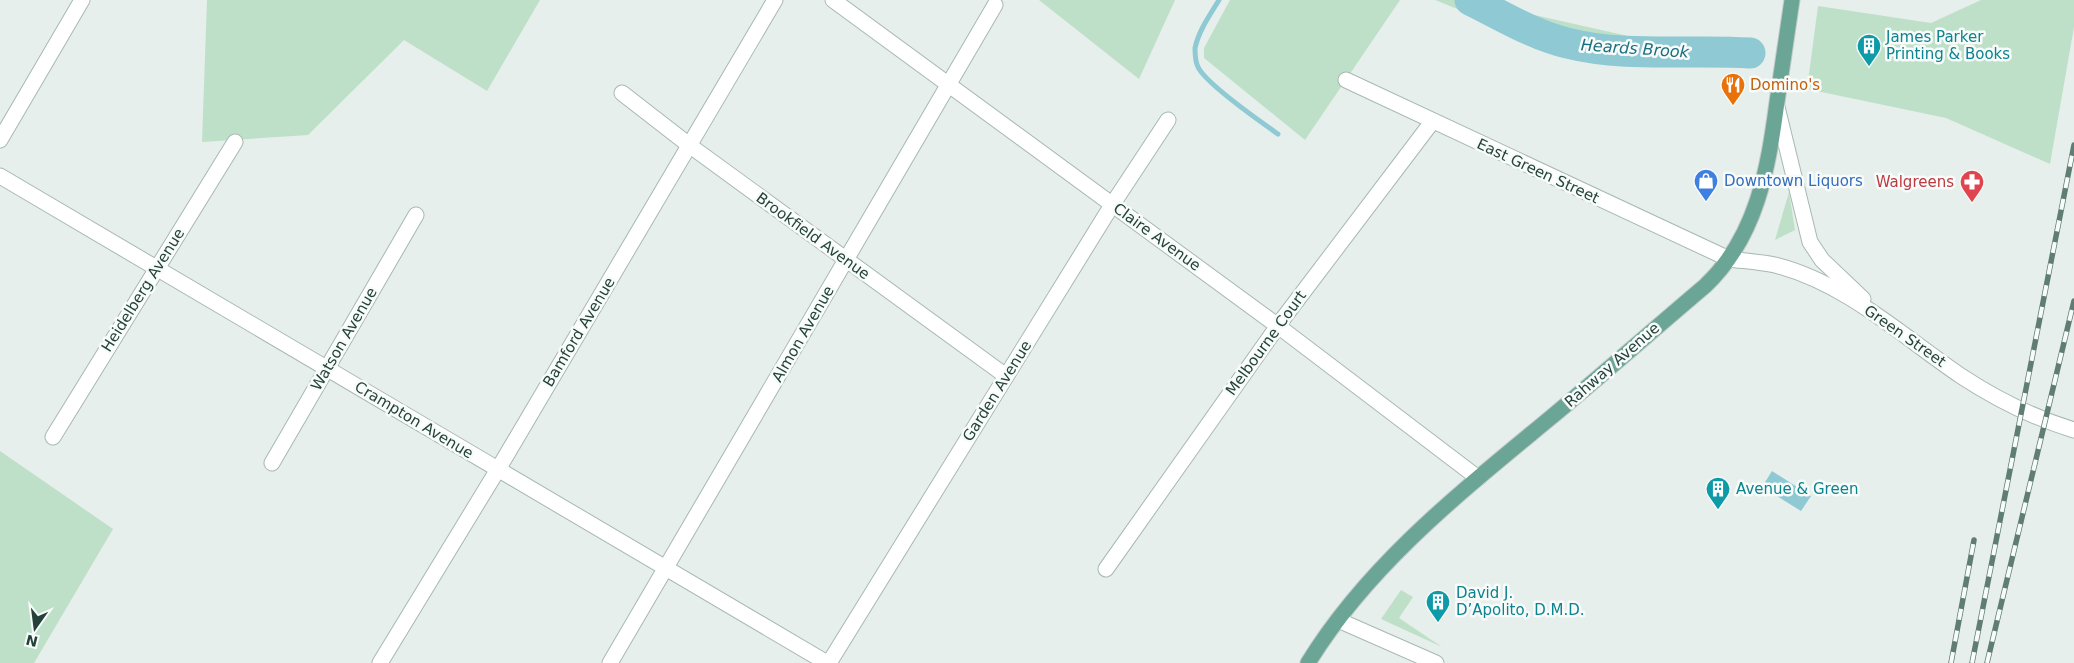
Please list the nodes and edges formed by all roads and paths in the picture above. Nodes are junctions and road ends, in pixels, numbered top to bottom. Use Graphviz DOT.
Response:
graph roads {
  1 [pos="82,0"];
  2 [pos="775,0"];
  3 [pos="833,0"];
  4 [pos="1792,0"];
  5 [pos="995,4"];
  6 [pos="1346,80"];
  7 [pos="948,84"];
  8 [pos="622,93"];
  9 [pos="1777,106"];
  10 [pos="1168,120"];
  11 [pos="1432,122"];
  12 [pos="0,140"];
  13 [pos="235,142"];
  14 [pos="689,145"];
  15 [pos="0,176"];
  16 [pos="1112,205"];
  17 [pos="416,215"];
  18 [pos="1730,259"];
  19 [pos="846,260"];
  20 [pos="156,268"];
  21 [pos="1891,325"];
  22 [pos="1278,326"];
  23 [pos="328,369"];
  24 [pos="1006,376"];
  25 [pos="2074,430"];
  26 [pos="53,437"];
  27 [pos="272,464"];
  28 [pos="497,469"];
  29 [pos="1478,478"];
  30 [pos="667,569"];
  31 [pos="1106,569"];
  32 [pos="1338,620"];
  33 [pos="380,663"];
  34 [pos="610,663"];
  35 [pos="828,663"];
  36 [pos="1308,663"];
  37 [pos="1436,663"];
  1 -- 12 [label="street"];
  2 -- 14 [label="street, Bamford Avenue"];
  3 -- 7 [label="street, Claire Avenue"];
  4 -- 9 [label="main road, Rahway Avenue"];
  5 -- 7 [label="street, Almon Avenue"];
  6 -- 11 [label="street, East Green Street"];
  7 -- 16 [label="street, Claire Avenue"];
  7 -- 19 [label="street, Almon Avenue"];
  8 -- 14 [label="street, Brookfield Avenue"];
  9 -- 18 [label="main road, Rahway Avenue"];
  9 -- 21 [label="street"];
  10 -- 16 [label="street, Garden Avenue"];
  11 -- 18 [label="street, East Green Street"];
  11 -- 22 [label="street, Melbourne Court"];
  13 -- 20 [label="street, Heidelberg Avenue"];
  14 -- 19 [label="street, Brookfield Avenue"];
  14 -- 28 [label="street, Bamford Avenue"];
  15 -- 20 [label="street, Crampton Avenue"];
  16 -- 22 [label="street, Claire Avenue"];
  16 -- 24 [label="street, Garden Avenue"];
  17 -- 23 [label="street, Watson Avenue"];
  18 -- 21 [label="street, Green Street"];
  18 -- 29 [label="main road, Rahway Avenue"];
  19 -- 24 [label="street, Brookfield Avenue"];
  19 -- 30 [label="street, Almon Avenue"];
  20 -- 23 [label="street, Crampton Avenue"];
  20 -- 26 [label="street, Heidelberg Avenue"];
  21 -- 25 [label="street, Green Street"];
  22 -- 29 [label="street, Claire Avenue"];
  22 -- 31 [label="street, Melbourne Court"];
  23 -- 27 [label="street, Watson Avenue"];
  23 -- 28 [label="street, Crampton Avenue"];
  24 -- 35 [label="street, Garden Avenue"];
  28 -- 30 [label="street, Crampton Avenue"];
  28 -- 33 [label="street, Bamford Avenue"];
  29 -- 32 [label="main road, Rahway Avenue"];
  30 -- 34 [label="street, Almon Avenue"];
  30 -- 35 [label="street, Crampton Avenue"];
  32 -- 36 [label="main road, Rahway Avenue"];
  32 -- 37 [label="street"];
}
